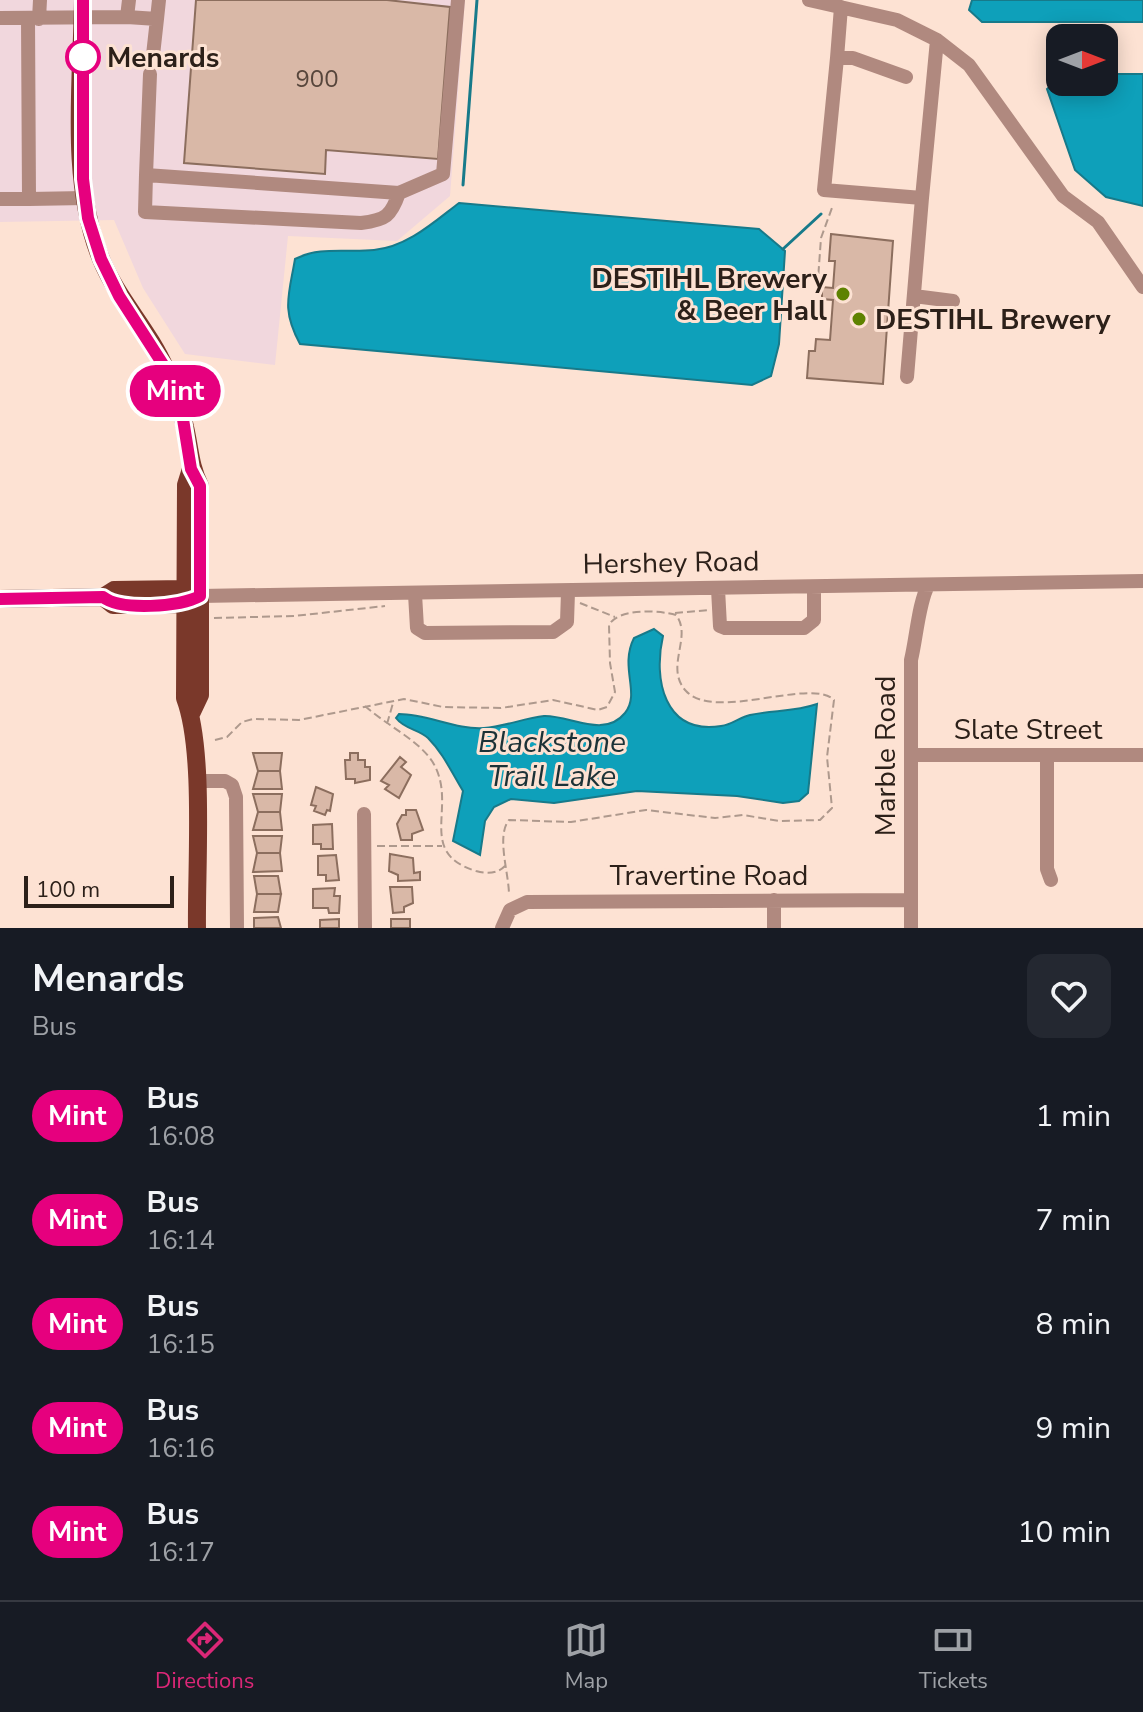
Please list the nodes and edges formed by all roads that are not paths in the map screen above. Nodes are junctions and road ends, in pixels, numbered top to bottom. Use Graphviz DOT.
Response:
graph roads {
  1 [pos="40,0"];
  2 [pos="129,0"];
  3 [pos="159,0"];
  4 [pos="458,0"];
  5 [pos="809,0"];
  6 [pos="841,7"];
  7 [pos="83,8"];
  8 [pos="127,17"];
  9 [pos="0,18"];
  10 [pos="34,19"];
  11 [pos="157,19"];
  12 [pos="937,40"];
  13 [pos="153,55"];
  14 [pos="837,58"];
  15 [pos="150,74"];
  16 [pos="906,77"];
  17 [pos="146,175"];
  18 [pos="399,193"];
  19 [pos="85,198"];
  20 [pos="922,198"];
  21 [pos="0,199"];
  22 [pos="29,199"];
  23 [pos="1143,287"];
  24 [pos="914,296"];
  25 [pos="953,301"];
  26 [pos="907,377"];
  27 [pos="1143,581"];
  28 [pos="928,586"];
  29 [pos="814,588"];
  30 [pos="718,589"];
  31 [pos="568,592"];
  32 [pos="415,594"];
  33 [pos="190,596"];
  34 [pos="0,599"];
  35 [pos="912,755"];
  36 [pos="1143,755"];
  37 [pos="1047,756"];
  38 [pos="196,781"];
  39 [pos="364,814"];
  40 [pos="1051,880"];
  41 [pos="774,900"];
  42 [pos="910,900"];
  43 [pos="197,928"];
  44 [pos="237,928"];
  45 [pos="365,928"];
  46 [pos="502,928"];
  47 [pos="774,928"];
  48 [pos="911,928"];
  1 -- 10 [label="street"];
  2 -- 8 [label="street"];
  3 -- 11 [label="street"];
  4 -- 18 [label="street"];
  5 -- 6 [label="street"];
  6 -- 12 [label="street"];
  6 -- 14 [label="street"];
  7 -- 8 [label="street"];
  7 -- 10 [label="street"];
  7 -- 19 [label="main road"];
  8 -- 11 [label="street"];
  9 -- 10 [label="street"];
  10 -- 22 [label="street"];
  11 -- 13 [label="street"];
  12 -- 20 [label="street"];
  12 -- 23 [label="street"];
  14 -- 16 [label="street"];
  14 -- 20 [label="street"];
  15 -- 17 [label="street"];
  17 -- 18 [label="street"];
  17 -- 18 [label="street"];
  19 -- 22 [label="street"];
  19 -- 33 [label="main road"];
  20 -- 24 [label="street"];
  21 -- 22 [label="street"];
  24 -- 25 [label="street"];
  24 -- 26 [label="street"];
  27 -- 28 [label="street, Hershey Road"];
  28 -- 29 [label="street, Hershey Road"];
  28 -- 35 [label="street, Marble Road"];
  29 -- 30 [label="street, Hershey Road"];
  29 -- 30 [label="street"];
  30 -- 31 [label="street, Hershey Road"];
  31 -- 32 [label="street, Hershey Road"];
  31 -- 32 [label="street"];
  32 -- 33 [label="street, Hershey Road"];
  33 -- 34 [label="main road, Hershey Road"];
  33 -- 38 [label="main road"];
  35 -- 37 [label="street, Slate Street"];
  35 -- 42 [label="street, Marble Road"];
  36 -- 37 [label="street, Slate Street"];
  37 -- 40 [label="street"];
  38 -- 43 [label="main road"];
  38 -- 44 [label="street"];
  39 -- 45 [label="street"];
  41 -- 42 [label="street, Travertine Road"];
  41 -- 46 [label="street, Travertine Road"];
  41 -- 47 [label="street"];
  42 -- 48 [label="street, Marble Road"];
}
